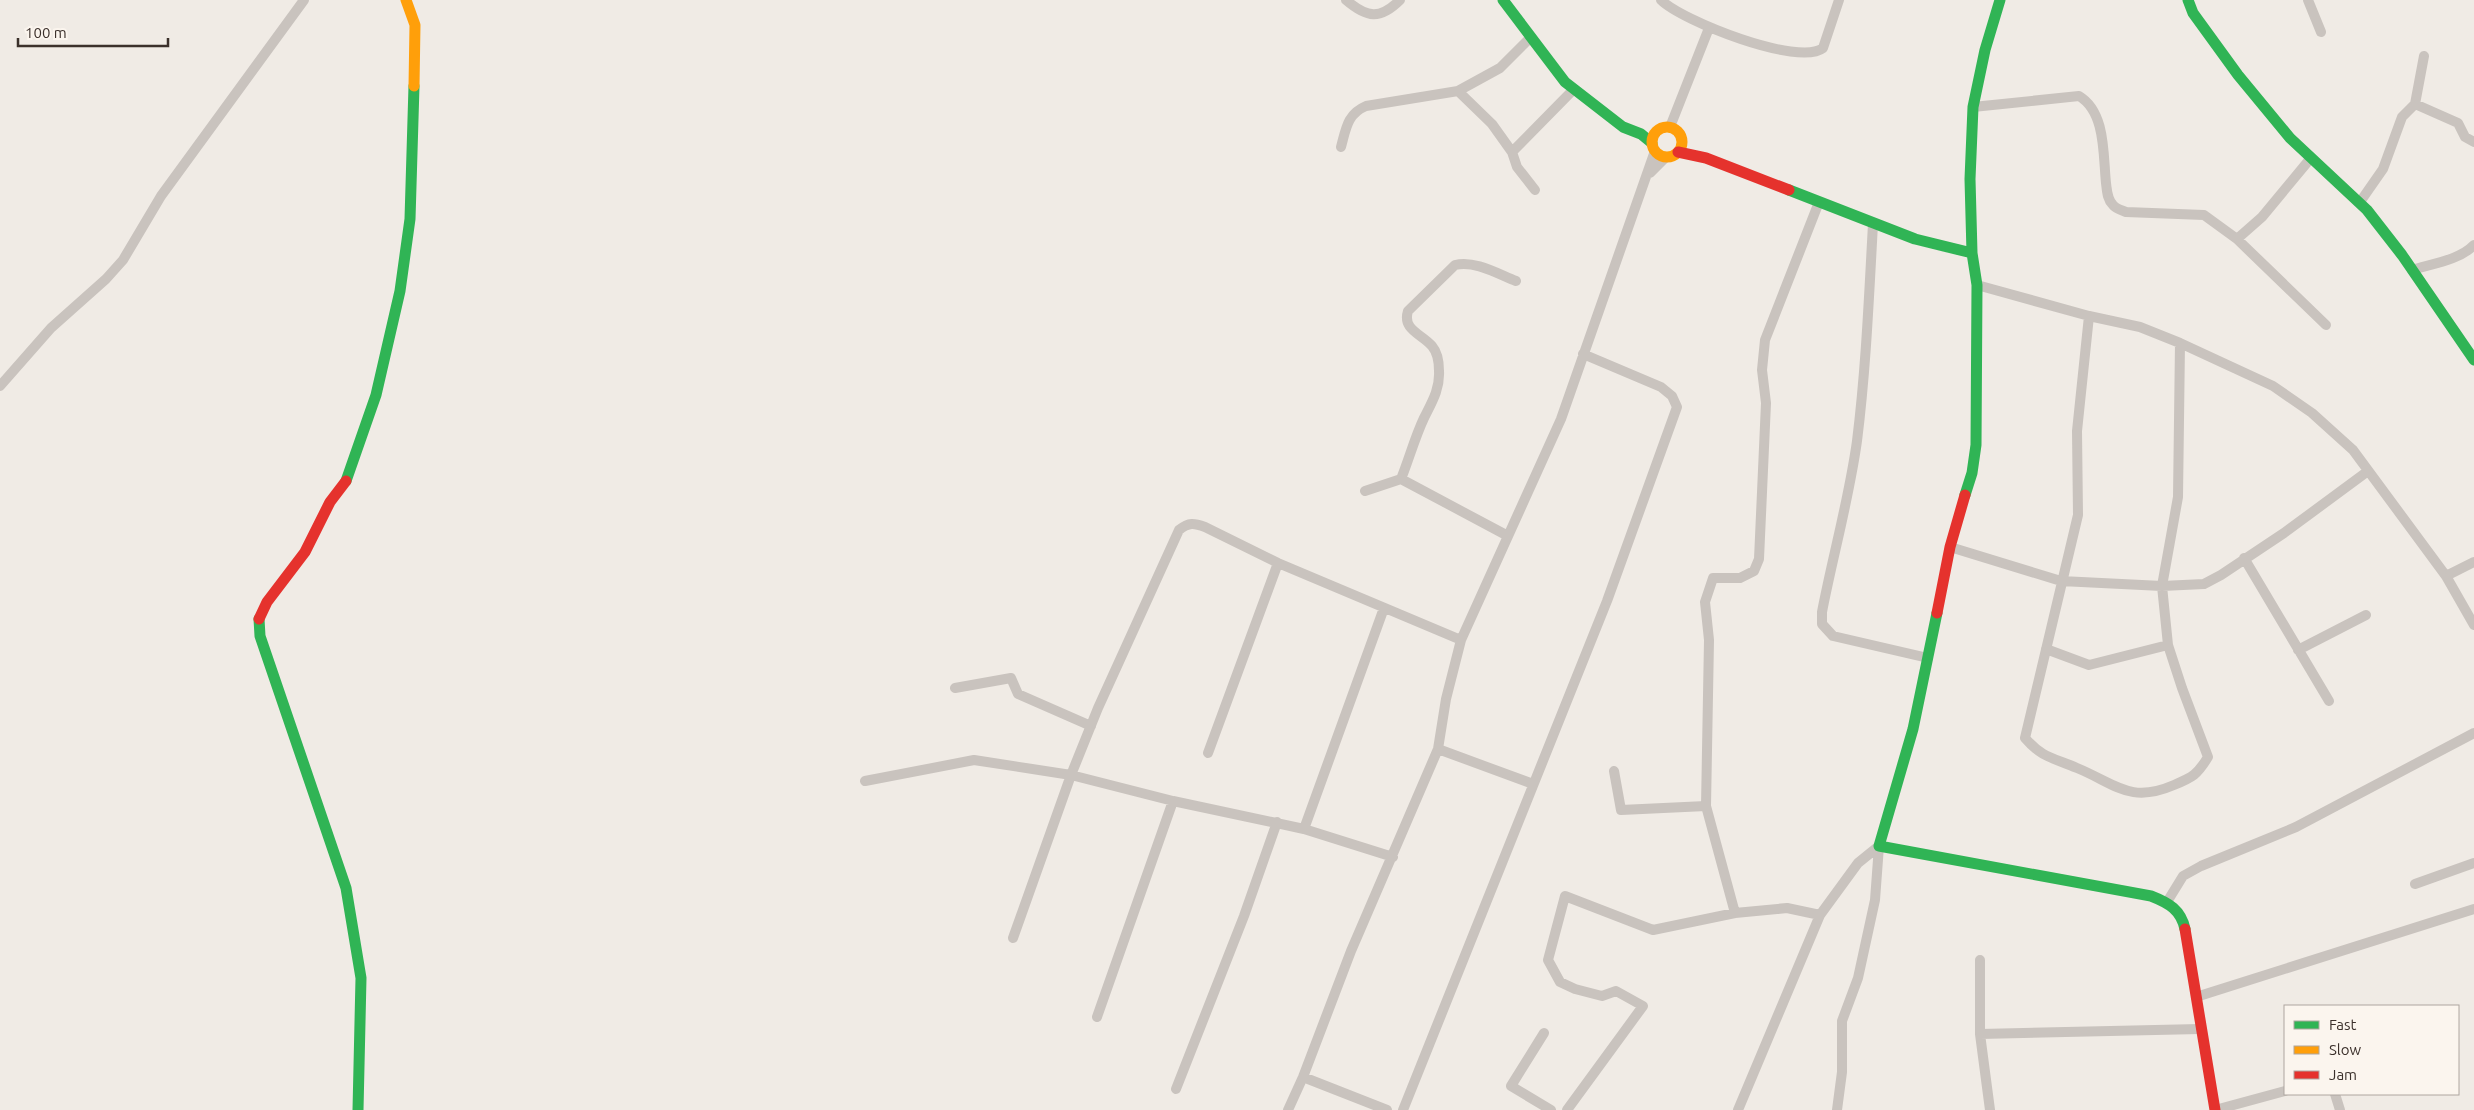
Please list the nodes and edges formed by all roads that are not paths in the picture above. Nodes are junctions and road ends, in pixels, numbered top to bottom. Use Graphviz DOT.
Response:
graph roads {
  1 [pos="304,0"];
  2 [pos="406,0"];
  3 [pos="1346,0"];
  4 [pos="1400,0"];
  5 [pos="1504,0"];
  6 [pos="1661,0"];
  7 [pos="1839,0"];
  8 [pos="2000,0"];
  9 [pos="2188,0"];
  10 [pos="2308,0"];
  11 [pos="1709,28"];
  12 [pos="2322,32"];
  13 [pos="1531,37"];
  14 [pos="2424,56"];
  15 [pos="1574,89"];
  16 [pos="1458,91"];
  17 [pos="2415,104"];
  18 [pos="1973,107"];
  19 [pos="1670,127"];
  20 [pos="1681,137"];
  21 [pos="1654,142"];
  22 [pos="2474,142"];
  23 [pos="1341,147"];
  24 [pos="1512,152"];
  25 [pos="1678,152"];
  26 [pos="1666,157"];
  27 [pos="1706,158"];
  28 [pos="2310,159"];
  29 [pos="1649,173"];
  30 [pos="1536,190"];
  31 [pos="1819,202"];
  32 [pos="2360,202"];
  33 [pos="1873,224"];
  34 [pos="2237,239"];
  35 [pos="2474,246"];
  36 [pos="1972,253"];
  37 [pos="2412,270"];
  38 [pos="1516,281"];
  39 [pos="1977,285"];
  40 [pos="2089,316"];
  41 [pos="2326,325"];
  42 [pos="2180,343"];
  43 [pos="1583,354"];
  44 [pos="2474,360"];
  45 [pos="0,386"];
  46 [pos="2368,471"];
  47 [pos="1401,479"];
  48 [pos="1366,491"];
  49 [pos="1508,536"];
  50 [pos="1950,547"];
  51 [pos="2244,558"];
  52 [pos="2474,562"];
  53 [pos="1278,563"];
  54 [pos="2446,576"];
  55 [pos="2061,581"];
  56 [pos="2162,586"];
  57 [pos="1384,608"];
  58 [pos="2366,615"];
  59 [pos="2474,625"];
  60 [pos="1461,640"];
  61 [pos="2168,645"];
  62 [pos="2046,649"];
  63 [pos="2298,650"];
  64 [pos="1928,658"];
  65 [pos="955,688"];
  66 [pos="2329,701"];
  67 [pos="1090,726"];
  68 [pos="2474,733"];
  69 [pos="1438,749"];
  70 [pos="1208,753"];
  71 [pos="1614,771"];
  72 [pos="1071,774"];
  73 [pos="865,781"];
  74 [pos="1533,784"];
  75 [pos="1173,801"];
  76 [pos="1706,806"];
  77 [pos="1277,822"];
  78 [pos="1304,829"];
  79 [pos="1879,846"];
  80 [pos="1393,857"];
  81 [pos="2474,862"];
  82 [pos="2415,884"];
  83 [pos="2167,902"];
  84 [pos="2474,909"];
  85 [pos="1736,913"];
  86 [pos="1820,915"];
  87 [pos="1013,938"];
  88 [pos="1980,960"];
  89 [pos="2196,997"];
  90 [pos="1097,1017"];
  91 [pos="2200,1029"];
  92 [pos="1544,1033"];
  93 [pos="1980,1034"];
  94 [pos="1303,1077"];
  95 [pos="1176,1089"];
  96 [pos="2284,1091"];
  97 [pos="2335,1095"];
  98 [pos="358,1110"];
  99 [pos="1288,1110"];
  100 [pos="1387,1110"];
  101 [pos="1404,1110"];
  102 [pos="1551,1110"];
  103 [pos="1567,1110"];
  104 [pos="1738,1110"];
  105 [pos="1837,1110"];
  106 [pos="1990,1110"];
  107 [pos="2215,1110"];
  108 [pos="2340,1110"];
  1 -- 45 [label="street"];
  2 -- 98 [label="street"];
  3 -- 4 [label="street"];
  5 -- 13 [label="street"];
  6 -- 11 [label="street"];
  7 -- 11 [label="street"];
  8 -- 18 [label="street"];
  9 -- 28 [label="street"];
  10 -- 12 [label="street"];
  11 -- 19 [label="street"];
  13 -- 15 [label="street"];
  13 -- 16 [label="street"];
  14 -- 17 [label="street"];
  15 -- 21 [label="street"];
  15 -- 24 [label="street"];
  16 -- 23 [label="street"];
  16 -- 24 [label="street"];
  17 -- 22 [label="street"];
  17 -- 32 [label="street"];
  18 -- 34 [label="street"];
  18 -- 36 [label="street"];
  19 -- 20 [label="street"];
  19 -- 21 [label="street"];
  20 -- 25 [label="street"];
  20 -- 27 [label="street"];
  21 -- 26 [label="street"];
  21 -- 29 [label="street"];
  24 -- 30 [label="street"];
  25 -- 26 [label="street"];
  25 -- 27 [label="street"];
  26 -- 29 [label="street"];
  27 -- 31 [label="street"];
  28 -- 32 [label="street"];
  28 -- 34 [label="street"];
  29 -- 43 [label="street"];
  31 -- 33 [label="street"];
  31 -- 76 [label="street"];
  32 -- 37 [label="street"];
  33 -- 36 [label="street"];
  33 -- 64 [label="street"];
  34 -- 41 [label="street"];
  35 -- 37 [label="street"];
  36 -- 39 [label="street"];
  37 -- 44 [label="street"];
  38 -- 47 [label="street"];
  39 -- 40 [label="street"];
  39 -- 50 [label="street"];
  40 -- 42 [label="street"];
  40 -- 55 [label="street"];
  42 -- 46 [label="street"];
  42 -- 56 [label="street"];
  43 -- 49 [label="street"];
  43 -- 74 [label="street"];
  46 -- 51 [label="street"];
  46 -- 54 [label="street"];
  47 -- 48 [label="street"];
  47 -- 49 [label="street"];
  49 -- 60 [label="street"];
  50 -- 55 [label="street"];
  50 -- 64 [label="street"];
  51 -- 56 [label="street"];
  51 -- 63 [label="street"];
  52 -- 54 [label="street"];
  53 -- 57 [label="street"];
  53 -- 67 [label="street"];
  53 -- 70 [label="street"];
  54 -- 59 [label="street"];
  55 -- 56 [label="street"];
  55 -- 62 [label="street"];
  56 -- 61 [label="street"];
  57 -- 60 [label="street"];
  57 -- 78 [label="street"];
  58 -- 63 [label="street"];
  60 -- 69 [label="street"];
  61 -- 62 [label="street"];
  61 -- 62 [label="street"];
  63 -- 66 [label="street"];
  64 -- 79 [label="street"];
  65 -- 67 [label="street"];
  67 -- 72 [label="street"];
  68 -- 83 [label="street"];
  69 -- 74 [label="street"];
  69 -- 80 [label="street"];
  71 -- 76 [label="street"];
  72 -- 73 [label="street"];
  72 -- 75 [label="street"];
  72 -- 87 [label="street"];
  74 -- 101 [label="street"];
  75 -- 77 [label="street"];
  75 -- 90 [label="street"];
  76 -- 85 [label="street"];
  77 -- 78 [label="street"];
  77 -- 95 [label="street"];
  78 -- 80 [label="street"];
  79 -- 83 [label="street"];
  79 -- 86 [label="street"];
  79 -- 105 [label="street"];
  80 -- 94 [label="street"];
  81 -- 82 [label="street"];
  83 -- 89 [label="street"];
  84 -- 89 [label="street"];
  85 -- 86 [label="street"];
  85 -- 103 [label="street"];
  86 -- 104 [label="street"];
  88 -- 93 [label="street"];
  89 -- 91 [label="street"];
  91 -- 93 [label="street"];
  91 -- 107 [label="street"];
  92 -- 102 [label="street"];
  93 -- 106 [label="street"];
  94 -- 99 [label="street"];
  94 -- 100 [label="street"];
  96 -- 107 [label="street"];
  97 -- 108 [label="street"];
}
